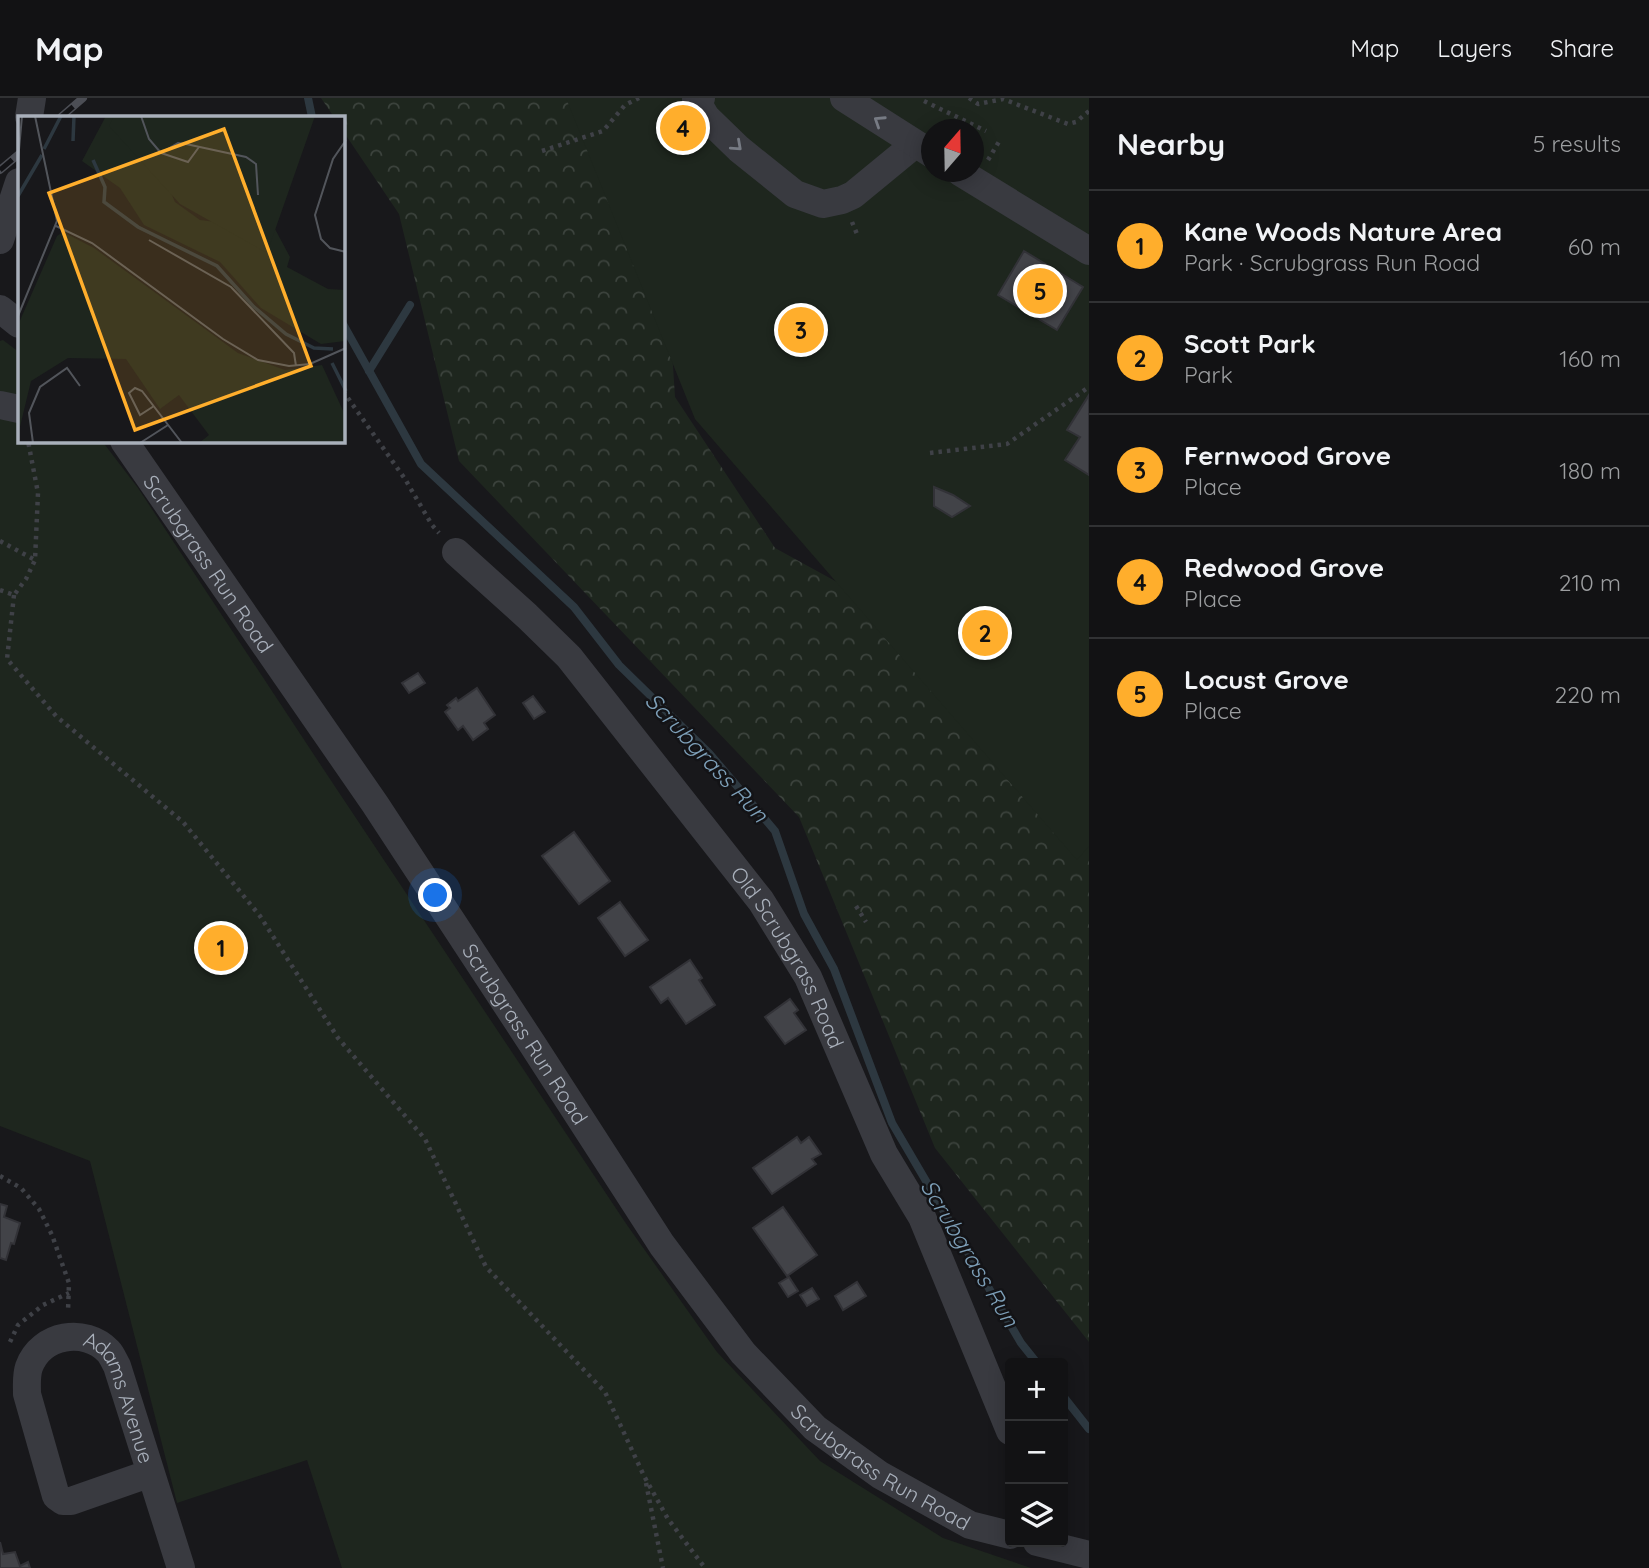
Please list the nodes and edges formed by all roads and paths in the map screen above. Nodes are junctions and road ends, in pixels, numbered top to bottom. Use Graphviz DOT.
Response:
graph roads {
  1 [pos="32,98"];
  2 [pos="639,98"];
  3 [pos="844,98"];
  4 [pos="968,98"];
  5 [pos="697,99"];
  6 [pos="924,101"];
  7 [pos="1089,111"];
  8 [pos="29,116"];
  9 [pos="986,131"];
  10 [pos="921,148"];
  11 [pos="921,150"];
  12 [pos="542,151"];
  13 [pos="977,182"];
  14 [pos="18,185"];
  15 [pos="2,234"];
  16 [pos="1089,251"];
  17 [pos="0,309"];
  18 [pos="18,323"];
  19 [pos="1089,387"];
  20 [pos="345,394"];
  21 [pos="0,405"];
  22 [pos="18,409"];
  23 [pos="29,443"];
  24 [pos="125,443"];
  25 [pos="930,453"];
  26 [pos="0,541"];
  27 [pos="456,552"];
  28 [pos="35,561"];
  29 [pos="0,590"];
  30 [pos="15,595"];
  31 [pos="856,906"];
  32 [pos="866,922"];
  33 [pos="0,1176"];
  34 [pos="66,1336"];
  35 [pos="1005,1421"];
  36 [pos="151,1473"];
  37 [pos="645,1476"];
  38 [pos="1005,1534"];
  39 [pos="1057,1547"];
  40 [pos="1089,1555"];
  41 [pos="181,1568"];
  42 [pos="663,1568"];
  43 [pos="705,1568"];
  1 -- 8 [label="street"];
  2 -- 12 [label="path"];
  10 -- 3 [label="street, one-way"];
  4 -- 7 [label="path"];
  5 -- 11 [label="street, one-way"];
  6 -- 9 [label="path"];
  13 -- 16 [label="street"];
  14 -- 15 [label="street"];
  17 -- 18 [label="street"];
  19 -- 25 [label="path"];
  20 -- 27 [label="path"];
  21 -- 22 [label="street"];
  23 -- 28 [label="path"];
  24 -- 38 [label="street, Scrubgrass Run Road"];
  26 -- 28 [label="path"];
  27 -- 35 [label="street, Old Scrubgrass Road"];
  28 -- 30 [label="path"];
  29 -- 30 [label="path"];
  30 -- 37 [label="path"];
  31 -- 32 [label="path"];
  33 -- 34 [label="path"];
  34 -- 36 [label="street, Adams Avenue"];
  34 -- 36 [label="street, Adams Avenue"];
  36 -- 41 [label="street, Adams Avenue"];
  37 -- 42 [label="path"];
  37 -- 43 [label="path"];
  39 -- 40 [label="street"];
}
